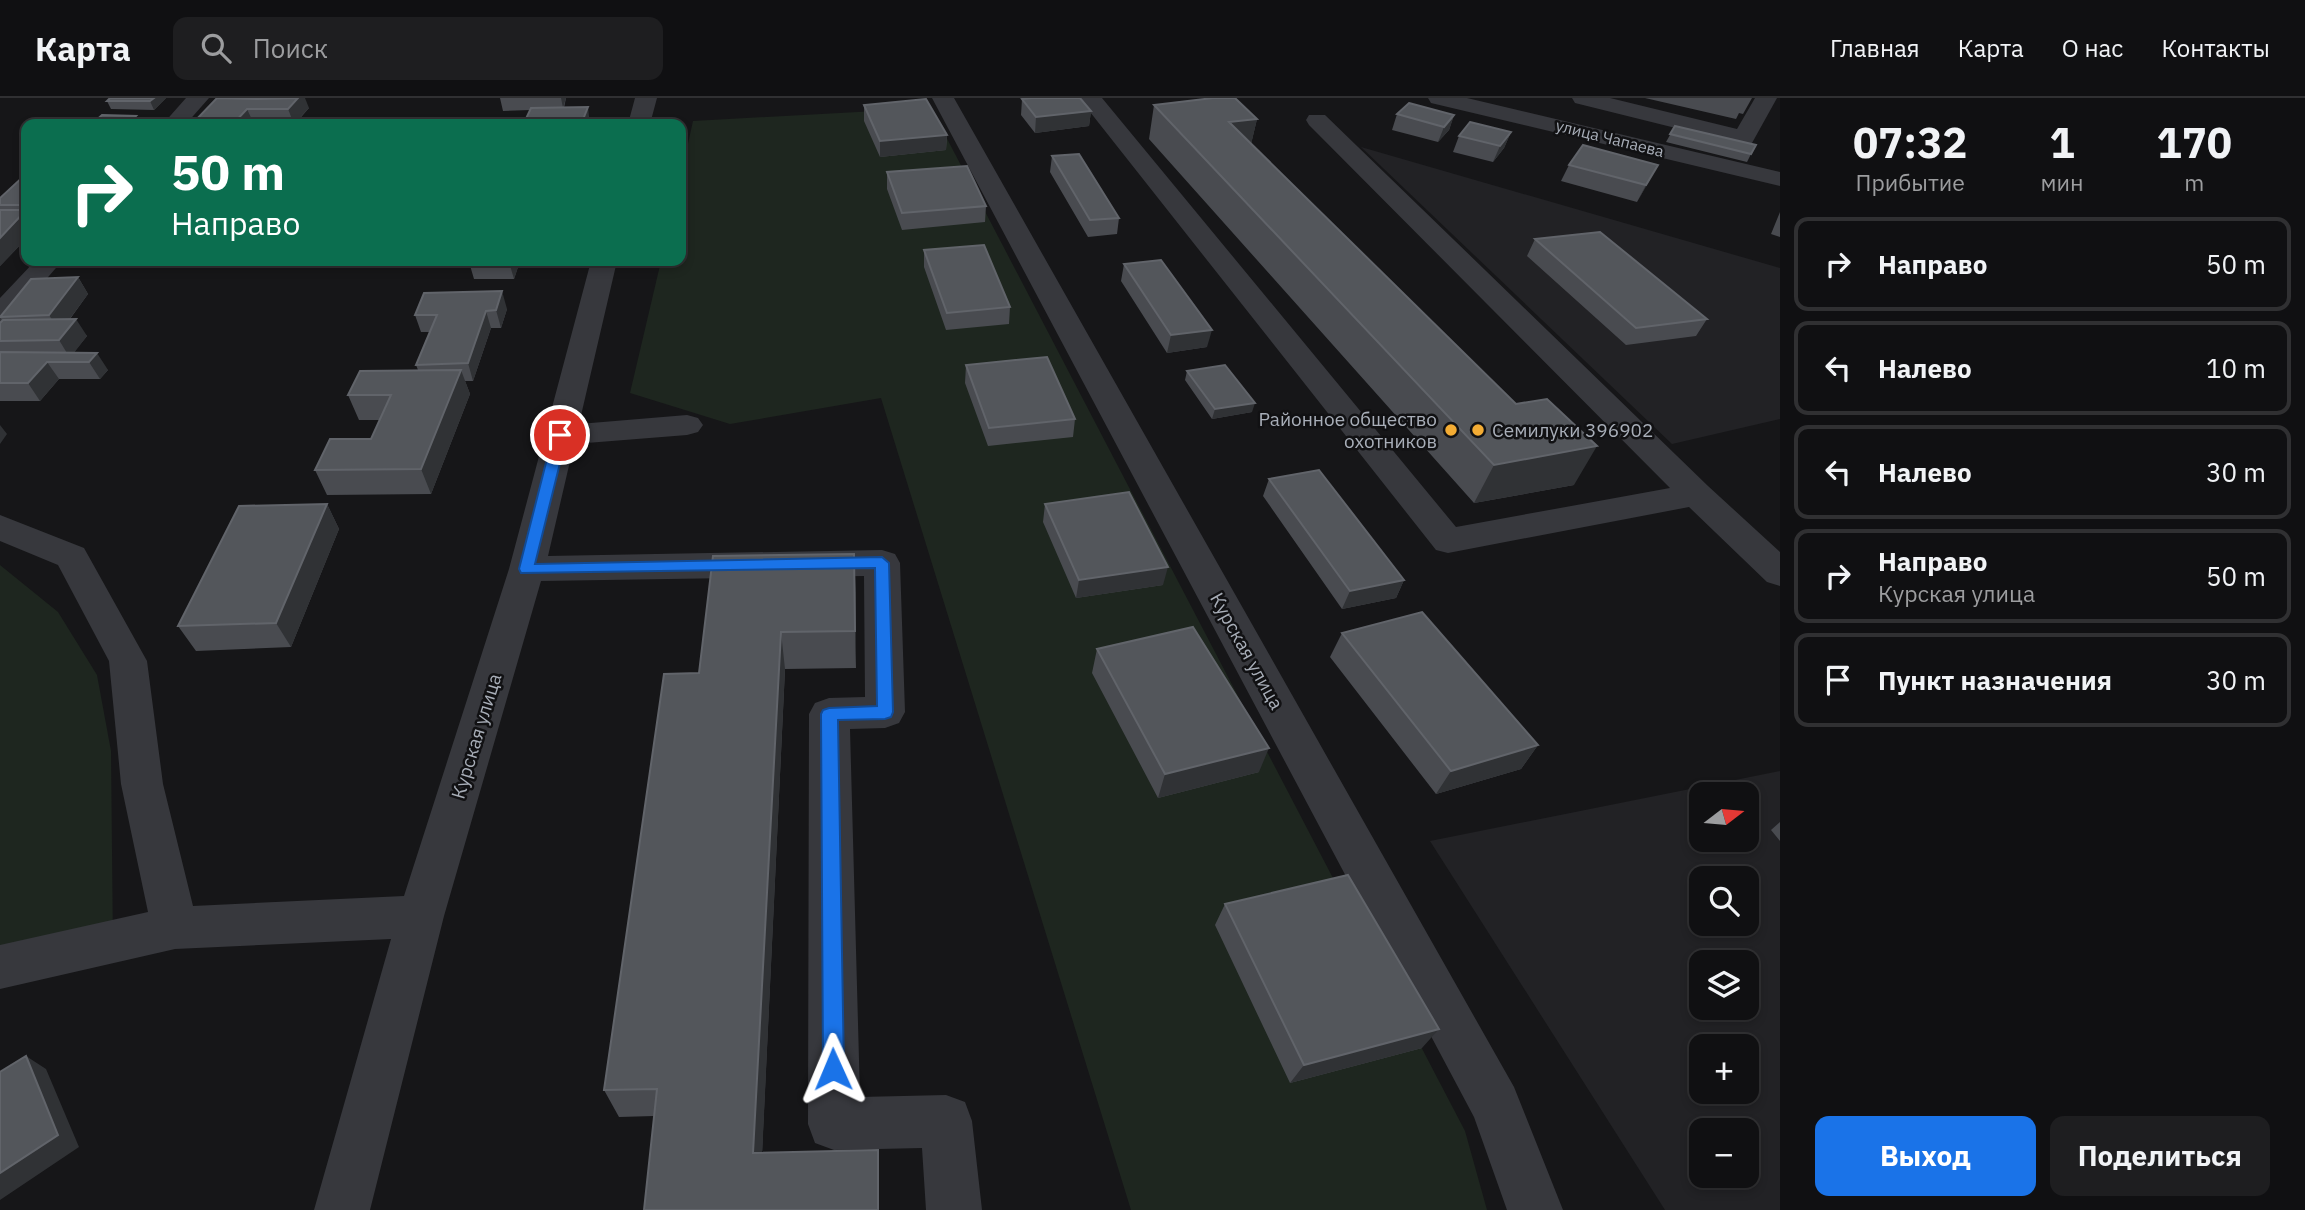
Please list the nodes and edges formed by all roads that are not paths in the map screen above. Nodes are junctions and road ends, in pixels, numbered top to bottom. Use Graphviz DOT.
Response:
graph roads {
  1 [pos="198,98"];
  2 [pos="646,98"];
  3 [pos="943,98"];
  4 [pos="1090,98"];
  5 [pos="1439,98"];
  6 [pos="1583,98"];
  7 [pos="1766,98"];
  8 [pos="1493,104"];
  9 [pos="179,119"];
  10 [pos="640,119"];
  11 [pos="1317,120"];
  12 [pos="1780,179"];
  13 [pos="44,266"];
  14 [pos="603,266"];
  15 [pos="0,315"];
  16 [pos="687,425"];
  17 [pos="560,435"];
  18 [pos="1696,494"];
  19 [pos="0,527"];
  20 [pos="527,569"];
  21 [pos="1780,573"];
  22 [pos="421,916"];
  23 [pos="175,928"];
  24 [pos="0,967"];
  25 [pos="342,1210"];
  26 [pos="954,1210"];
  27 [pos="1535,1210"];
  1 -- 9 [label="street"];
  2 -- 10 [label="street"];
  3 -- 27 [label="street, Курская улица"];
  4 -- 18 [label="street"];
  5 -- 8 [label="street, улица Чапаева"];
  6 -- 7 [label="street"];
  8 -- 12 [label="street, улица Чапаева"];
  11 -- 18 [label="street"];
  13 -- 15 [label="street"];
  14 -- 17 [label="street, Курская улица"];
  16 -- 17 [label="street"];
  17 -- 20 [label="street, Курская улица"];
  18 -- 21 [label="street"];
  19 -- 23 [label="street"];
  20 -- 22 [label="street, Курская улица"];
  20 -- 26 [label="street"];
  22 -- 23 [label="street"];
  22 -- 25 [label="street, Курская улица"];
  23 -- 24 [label="street"];
}
